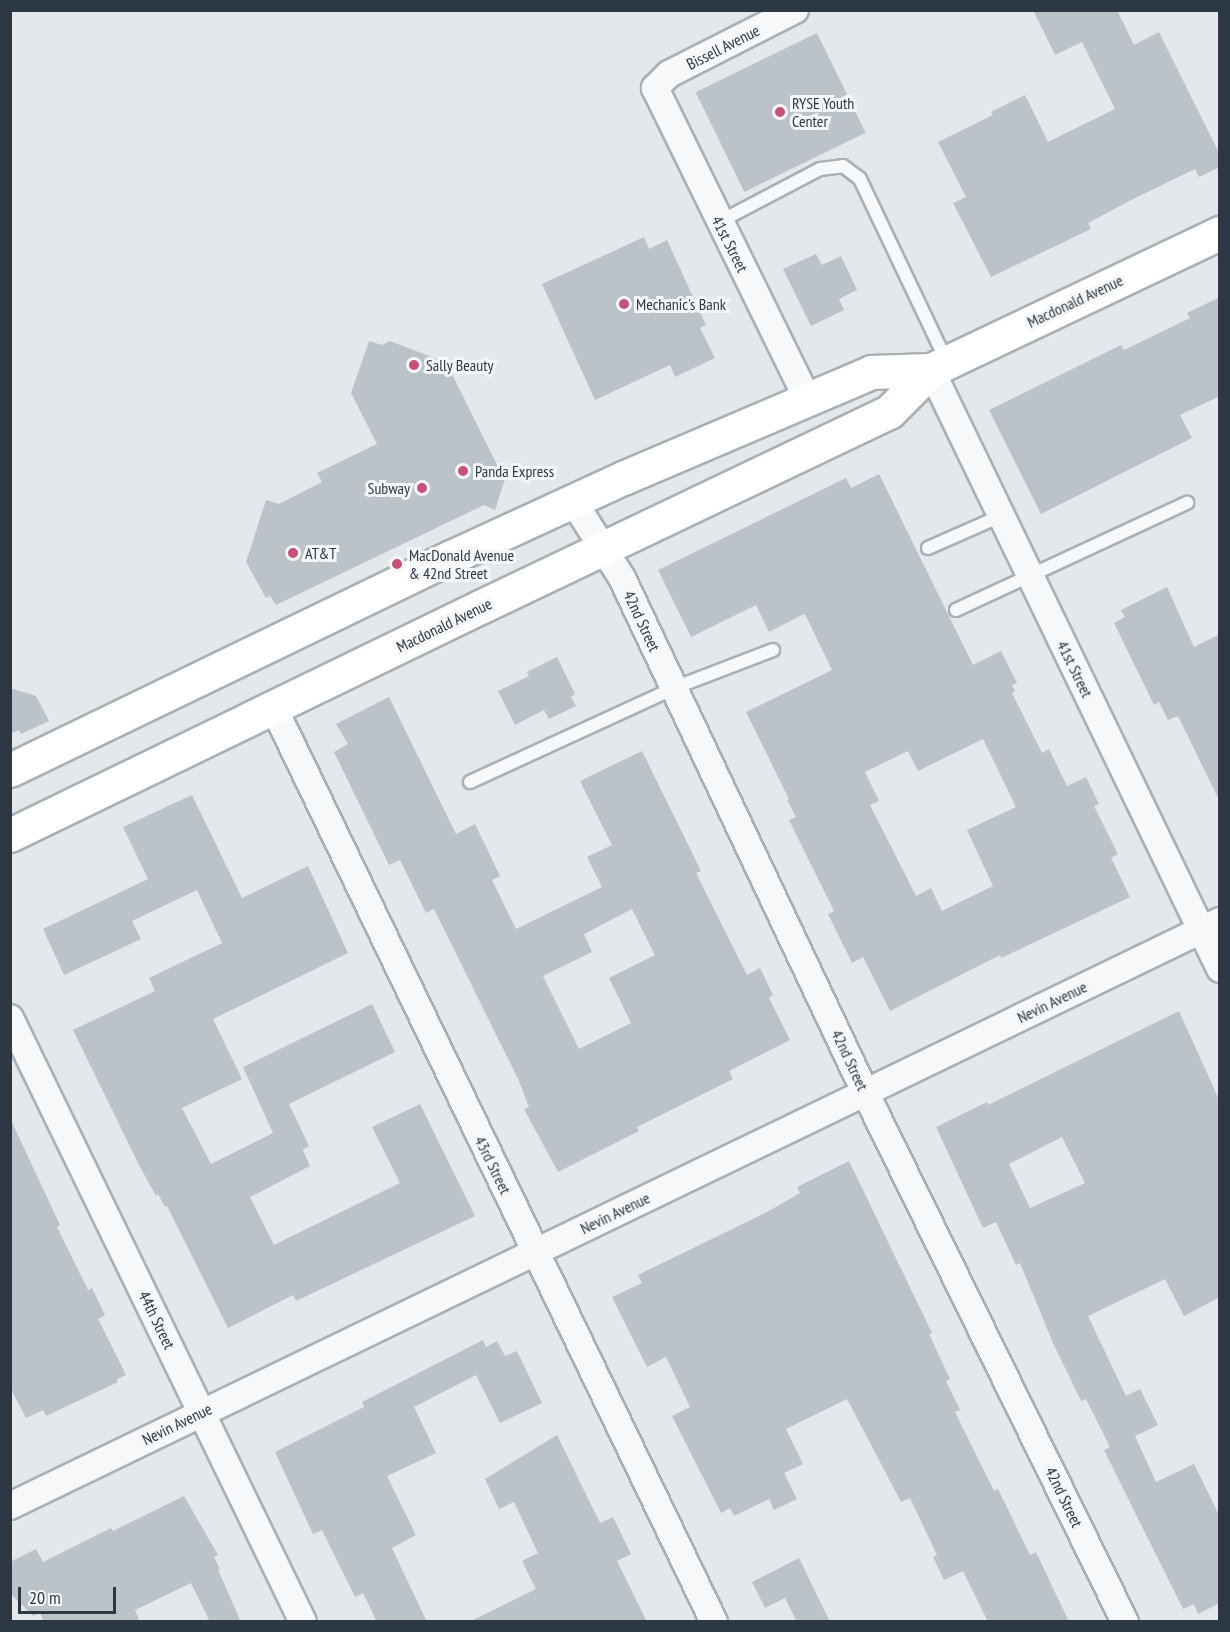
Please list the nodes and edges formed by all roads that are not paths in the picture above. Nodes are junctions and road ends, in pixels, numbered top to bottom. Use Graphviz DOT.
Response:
graph roads {
  1 [pos="795,10"];
  2 [pos="655,88"];
  3 [pos="719,222"];
  4 [pos="1220,233"];
  5 [pos="939,366"];
  6 [pos="807,398"];
  7 [pos="573,501"];
  8 [pos="1188,503"];
  9 [pos="1001,516"];
  10 [pos="928,549"];
  11 [pos="603,550"];
  12 [pos="1029,575"];
  13 [pos="956,610"];
  14 [pos="773,650"];
  15 [pos="674,688"];
  16 [pos="273,708"];
  17 [pos="10,770"];
  18 [pos="470,782"];
  19 [pos="10,835"];
  20 [pos="1210,926"];
  21 [pos="1220,969"];
  22 [pos="10,1018"];
  23 [pos="865,1092"];
  24 [pos="535,1252"];
  25 [pos="201,1412"];
  26 [pos="10,1506"];
  27 [pos="303,1622"];
  28 [pos="714,1622"];
  29 [pos="1125,1622"];
  1 -- 2 [label="street, Bissell Avenue"];
  2 -- 3 [label="street, 41st Street"];
  3 -- 5 [label="lane"];
  3 -- 6 [label="street, 41st Street"];
  4 -- 5 [label="street, Macdonald Avenue"];
  5 -- 6 [label="street, Macdonald Avenue"];
  5 -- 9 [label="street, 41st Street"];
  5 -- 11 [label="street, Macdonald Avenue"];
  6 -- 7 [label="street, Macdonald Avenue"];
  7 -- 11 [label="street, 42nd Street"];
  7 -- 17 [label="street, Macdonald Avenue"];
  8 -- 12 [label="lane"];
  9 -- 10 [label="lane"];
  9 -- 12 [label="street, 41st Street"];
  11 -- 15 [label="street, 42nd Street"];
  11 -- 16 [label="street, Macdonald Avenue"];
  12 -- 13 [label="lane"];
  12 -- 20 [label="street, 41st Street"];
  14 -- 15 [label="lane"];
  15 -- 18 [label="lane"];
  15 -- 23 [label="street, 42nd Street"];
  16 -- 19 [label="street, Macdonald Avenue"];
  16 -- 24 [label="street, 43rd Street"];
  20 -- 21 [label="street, 41st Street"];
  20 -- 23 [label="street, Nevin Avenue"];
  22 -- 25 [label="street, 44th Street"];
  23 -- 24 [label="street, Nevin Avenue"];
  23 -- 29 [label="street, 42nd Street"];
  24 -- 25 [label="street, Nevin Avenue"];
  24 -- 28 [label="street, 43rd Street"];
  25 -- 26 [label="street, Nevin Avenue"];
  25 -- 27 [label="street, 44th Street"];
}
